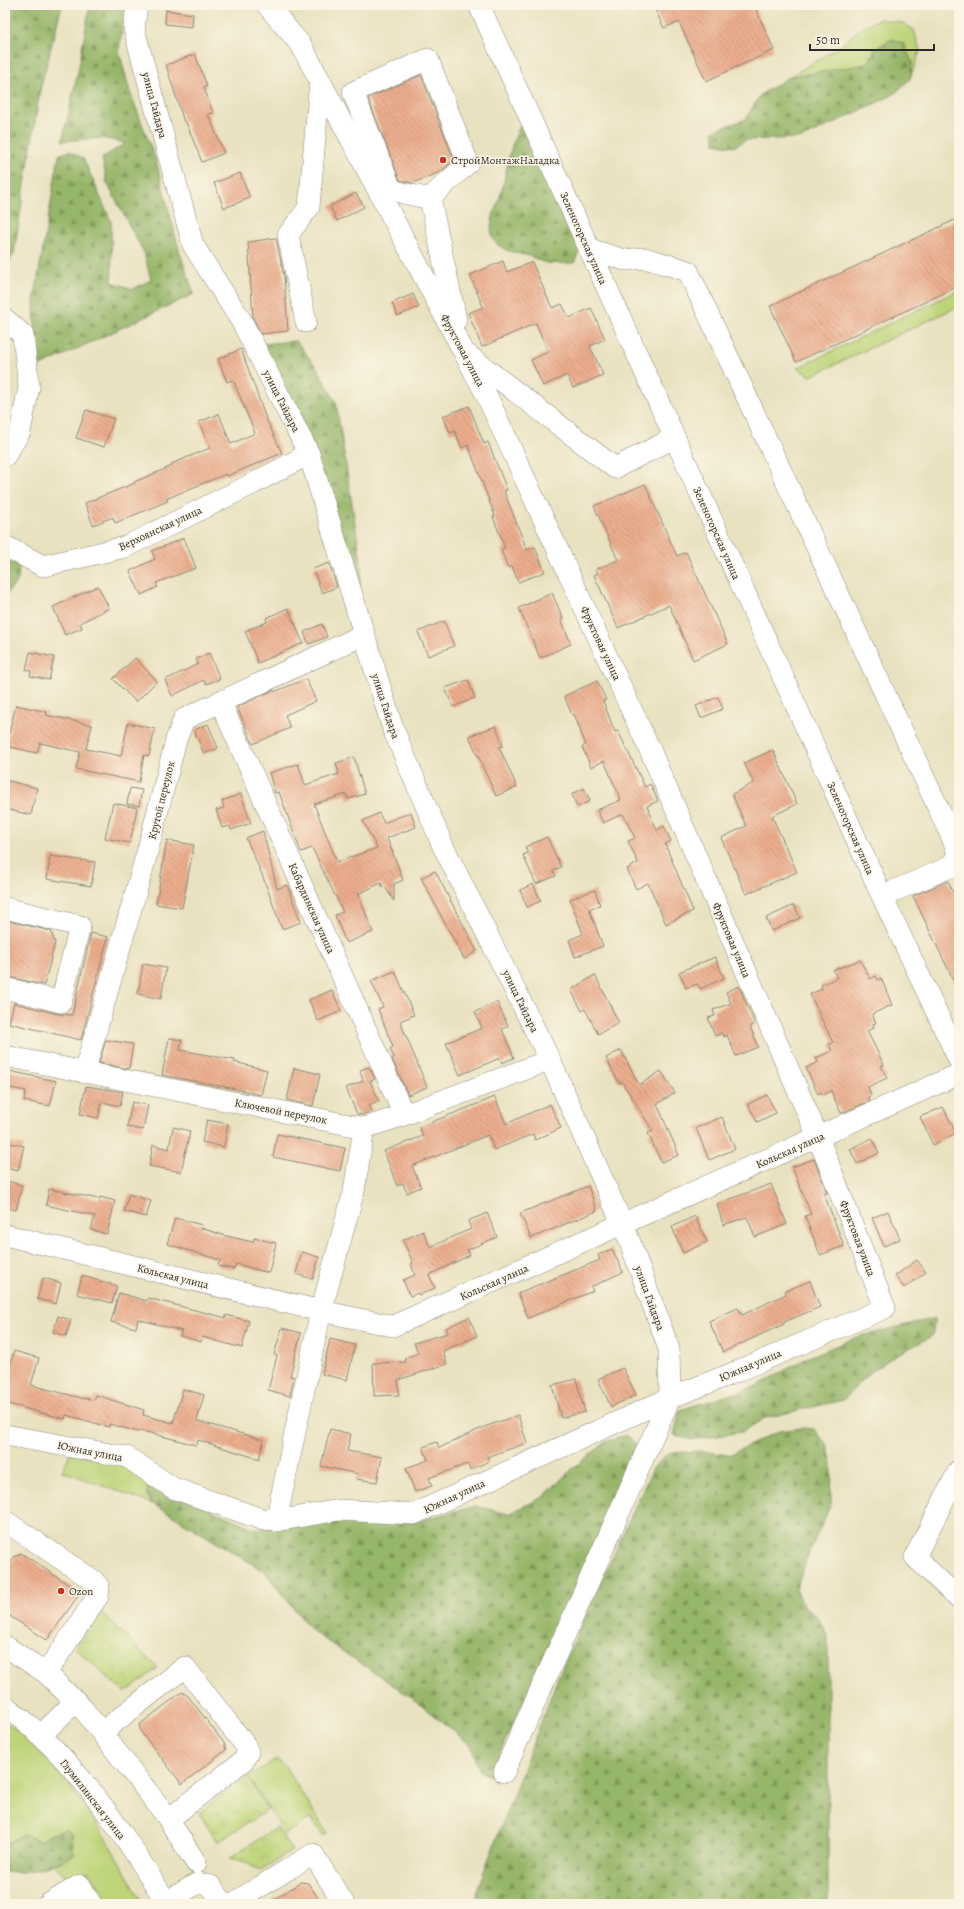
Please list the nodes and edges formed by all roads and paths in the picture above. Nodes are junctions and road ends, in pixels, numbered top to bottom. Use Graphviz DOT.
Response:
graph roads {
  1 [pos="137,5"];
  2 [pos="267,5"];
  3 [pos="283,5"];
  4 [pos="479,5"];
  5 [pos="320,81"];
  6 [pos="372,178"];
  7 [pos="391,190"];
  8 [pos="430,198"];
  9 [pos="589,249"];
  10 [pos="5,319"];
  11 [pos="306,322"];
  12 [pos="464,352"];
  13 [pos="674,438"];
  14 [pos="308,454"];
  15 [pos="5,456"];
  16 [pos="5,546"];
  17 [pos="364,635"];
  18 [pos="220,701"];
  19 [pos="882,896"];
  20 [pos="5,908"];
  21 [pos="5,988"];
  22 [pos="5,1056"];
  23 [pos="550,1060"];
  24 [pos="959,1060"];
  25 [pos="84,1073"];
  26 [pos="959,1074"];
  27 [pos="404,1115"];
  28 [pos="364,1128"];
  29 [pos="818,1137"];
  30 [pos="623,1225"];
  31 [pos="5,1235"];
  32 [pos="885,1308"];
  33 [pos="321,1311"];
  34 [pos="670,1398"];
  35 [pos="5,1435"];
  36 [pos="959,1470"];
  37 [pos="5,1521"];
  38 [pos="276,1522"];
  39 [pos="959,1599"];
  40 [pos="5,1646"];
  41 [pos="46,1673"];
  42 [pos="76,1701"];
  43 [pos="5,1706"];
  44 [pos="102,1732"];
  45 [pos="40,1736"];
  46 [pos="504,1772"];
  47 [pos="168,1818"];
  48 [pos="196,1863"];
  49 [pos="166,1903"];
  50 [pos="49,1904"];
  51 [pos="91,1904"];
  52 [pos="224,1904"];
  53 [pos="232,1904"];
  54 [pos="344,1904"];
  1 -- 14 [label="street, улица Гайдара"];
  2 -- 5 [label="street, Фруктовая улица"];
  3 -- 6 [label="street"];
  4 -- 9 [label="street, Зеленогорская улица"];
  5 -- 6 [label="street, Фруктовая улица"];
  5 -- 11 [label="street"];
  6 -- 7 [label="street"];
  6 -- 12 [label="street, Фруктовая улица"];
  7 -- 8 [label="street"];
  7 -- 8 [label="street"];
  8 -- 12 [label="street"];
  9 -- 13 [label="street, Зеленогорская улица"];
  9 -- 19 [label="street"];
  10 -- 15 [label="street"];
  12 -- 13 [label="street"];
  12 -- 29 [label="street, Фруктовая улица"];
  13 -- 19 [label="street, Зеленогорская улица"];
  14 -- 16 [label="street, Верхоянская улица"];
  14 -- 17 [label="street, улица Гайдара"];
  17 -- 18 [label="street, Крутой переулок"];
  17 -- 23 [label="street, улица Гайдара"];
  18 -- 25 [label="street, Крутой переулок"];
  18 -- 27 [label="street, Кабардинская улица"];
  19 -- 24 [label="street, Зеленогорская улица"];
  20 -- 21 [label="street"];
  22 -- 25 [label="street, Ключевой переулок"];
  23 -- 27 [label="street, Ключевой переулок"];
  23 -- 30 [label="street, улица Гайдара"];
  25 -- 28 [label="street, Ключевой переулок"];
  26 -- 29 [label="street, Кольская улица"];
  27 -- 28 [label="street, Ключевой переулок"];
  28 -- 33 [label="street"];
  29 -- 30 [label="street, Кольская улица"];
  29 -- 32 [label="street, Фруктовая улица"];
  30 -- 33 [label="street, Кольская улица"];
  30 -- 34 [label="street, улица Гайдара"];
  31 -- 33 [label="street, Кольская улица"];
  32 -- 34 [label="street, Южная улица"];
  33 -- 38 [label="street"];
  34 -- 38 [label="street, Южная улица"];
  34 -- 46 [label="street"];
  35 -- 38 [label="street, Южная улица"];
  36 -- 39 [label="street"];
  37 -- 41 [label="street"];
  40 -- 41 [label="street"];
  41 -- 42 [label="street"];
  42 -- 44 [label="street"];
  42 -- 45 [label="street"];
  43 -- 45 [label="street, Глумилинская улица"];
  44 -- 47 [label="street"];
  44 -- 47 [label="street"];
  45 -- 49 [label="street, Глумилинская улица"];
  47 -- 48 [label="street"];
  49 -- 52 [label="street"];
  50 -- 51 [label="street"];
  53 -- 54 [label="street"];
}
